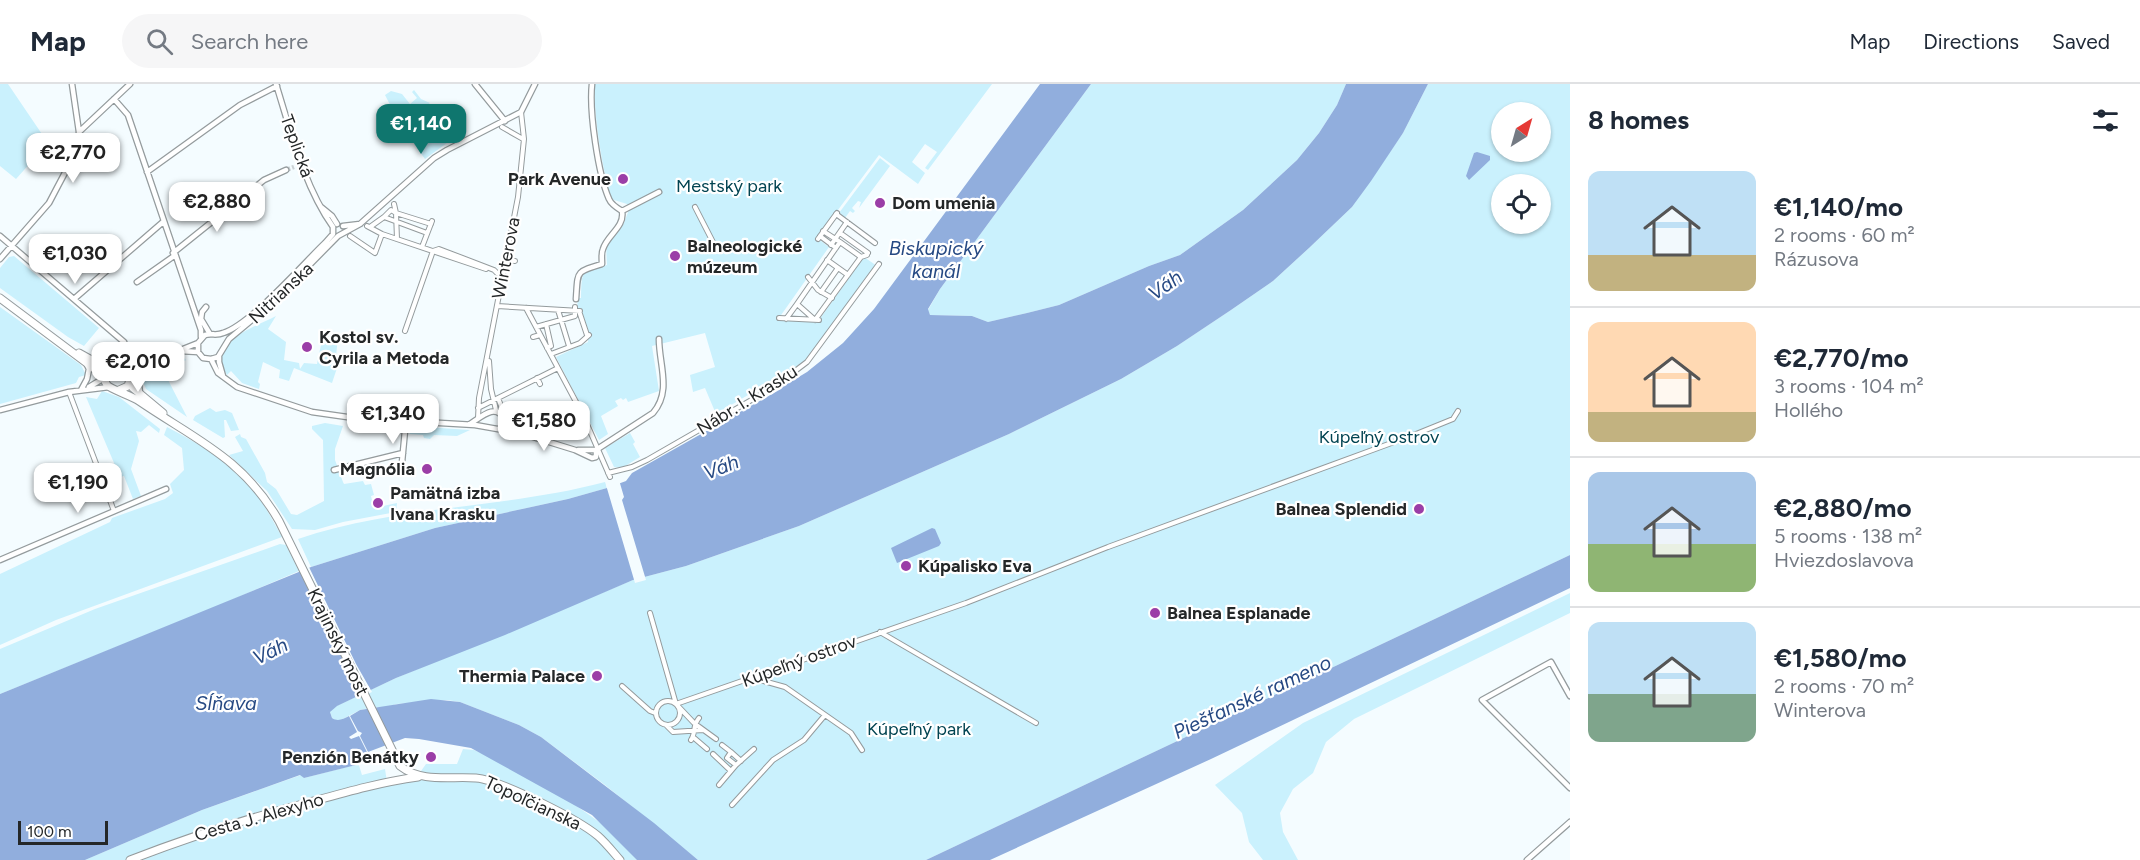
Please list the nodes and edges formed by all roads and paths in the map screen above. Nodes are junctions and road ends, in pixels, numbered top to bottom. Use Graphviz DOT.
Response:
graph roads {
  1 [pos="72,84"];
  2 [pos="130,84"];
  3 [pos="475,84"];
  4 [pos="535,84"];
  5 [pos="591,84"];
  6 [pos="276,85"];
  7 [pos="114,99"];
  8 [pos="521,112"];
  9 [pos="505,121"];
  10 [pos="502,127"];
  11 [pos="79,132"];
  12 [pos="524,139"];
  13 [pos="286,170"];
  14 [pos="147,172"];
  15 [pos="659,192"];
  16 [pos="695,207"];
  17 [pos="394,208"];
  18 [pos="622,211"];
  19 [pos="384,217"];
  20 [pos="164,222"];
  21 [pos="397,222"];
  22 [pos="847,222"];
  23 [pos="360,224"];
  24 [pos="335,225"];
  25 [pos="343,226"];
  26 [pos="823,231"];
  27 [pos="428,233"];
  28 [pos="840,233"];
  29 [pos="338,234"];
  30 [pos="382,234"];
  31 [pos="0,236"];
  32 [pos="350,236"];
  33 [pos="397,239"];
  34 [pos="835,239"];
  35 [pos="840,242"];
  36 [pos="875,243"];
  37 [pos="831,245"];
  38 [pos="12,246"];
  39 [pos="715,246"];
  40 [pos="422,247"];
  41 [pos="836,248"];
  42 [pos="434,251"];
  43 [pos="174,255"];
  44 [pos="861,257"];
  45 [pos="0,259"];
  46 [pos="506,260"];
  47 [pos="827,260"];
  48 [pos="515,261"];
  49 [pos="818,264"];
  50 [pos="879,264"];
  51 [pos="822,268"];
  52 [pos="838,268"];
  53 [pos="504,273"];
  54 [pos="848,275"];
  55 [pos="808,277"];
  56 [pos="137,282"];
  57 [pos="812,282"];
  58 [pos="821,292"];
  59 [pos="0,298"];
  60 [pos="832,298"];
  61 [pos="74,299"];
  62 [pos="576,299"];
  63 [pos="797,304"];
  64 [pos="497,306"];
  65 [pos="526,308"];
  66 [pos="558,309"];
  67 [pos="577,311"];
  68 [pos="195,317"];
  69 [pos="779,318"];
  70 [pos="561,319"];
  71 [pos="786,319"];
  72 [pos="817,320"];
  73 [pos="546,324"];
  74 [pos="536,327"];
  75 [pos="405,331"];
  76 [pos="213,334"];
  77 [pos="540,334"];
  78 [pos="201,337"];
  79 [pos="533,337"];
  80 [pos="549,339"];
  81 [pos="659,339"];
  82 [pos="124,342"];
  83 [pos="544,342"];
  84 [pos="198,343"];
  85 [pos="223,347"];
  86 [pos="549,347"];
  87 [pos="571,347"];
  88 [pos="69,348"];
  89 [pos="178,351"];
  90 [pos="198,351"];
  91 [pos="553,353"];
  92 [pos="485,354"];
  93 [pos="161,356"];
  94 [pos="219,356"];
  95 [pos="211,359"];
  96 [pos="86,363"];
  97 [pos="121,364"];
  98 [pos="110,366"];
  99 [pos="558,368"];
  100 [pos="478,375"];
  101 [pos="223,376"];
  102 [pos="483,376"];
  103 [pos="104,377"];
  104 [pos="537,378"];
  105 [pos="130,379"];
  106 [pos="540,384"];
  107 [pos="109,387"];
  108 [pos="81,390"];
  109 [pos="119,390"];
  110 [pos="69,392"];
  111 [pos="141,395"];
  112 [pos="494,400"];
  113 [pos="479,407"];
  114 [pos="499,409"];
  115 [pos="0,410"];
  116 [pos="1458,411"];
  117 [pos="478,419"];
  118 [pos="504,419"];
  119 [pos="406,420"];
  120 [pos="473,425"];
  121 [pos="182,427"];
  122 [pos="500,429"];
  123 [pos="520,433"];
  124 [pos="597,449"];
  125 [pos="575,450"];
  126 [pos="404,453"];
  127 [pos="595,458"];
  128 [pos="604,461"];
  129 [pos="334,470"];
  130 [pos="401,473"];
  131 [pos="166,489"];
  132 [pos="114,511"];
  133 [pos="0,560"];
  134 [pos="651,616"];
  135 [pos="879,632"];
  136 [pos="752,678"];
  137 [pos="622,686"];
  138 [pos="1570,696"];
  139 [pos="676,704"];
  140 [pos="655,713"];
  141 [pos="825,715"];
  142 [pos="699,718"];
  143 [pos="694,723"];
  144 [pos="1036,723"];
  145 [pos="666,725"];
  146 [pos="704,730"];
  147 [pos="693,731"];
  148 [pos="716,739"];
  149 [pos="722,745"];
  150 [pos="706,749"];
  151 [pos="754,749"];
  152 [pos="862,750"];
  153 [pos="731,752"];
  154 [pos="713,754"];
  155 [pos="727,758"];
  156 [pos="741,761"];
  157 [pos="723,763"];
  158 [pos="736,765"];
  159 [pos="400,766"];
  160 [pos="731,771"];
  161 [pos="419,777"];
  162 [pos="390,781"];
  163 [pos="719,785"];
  164 [pos="1570,788"];
  165 [pos="732,805"];
  166 [pos="1570,822"];
  167 [pos="130,860"];
  168 [pos="620,860"];
  169 [pos="1527,860"];
  1 -- 11 [label="street"];
  2 -- 7 [label="street"];
  3 -- 9 [label="street"];
  4 -- 8 [label="street"];
  5 -- 18 [label="street"];
  6 -- 14 [label="street"];
  6 -- 24 [label="street, Teplická"];
  7 -- 11 [label="street"];
  7 -- 14 [label="street"];
  8 -- 9 [label="street"];
  8 -- 12 [label="street, Winterova"];
  9 -- 23 [label="street"];
  10 -- 12 [label="street"];
  11 -- 38 [label="street"];
  12 -- 46 [label="street, Winterova"];
  13 -- 43 [label="street"];
  14 -- 20 [label="street"];
  15 -- 18 [label="street"];
  16 -- 39 [label="street"];
  17 -- 19 [label="street"];
  17 -- 21 [label="street"];
  17 -- 27 [label="street"];
  18 -- 62 [label="street"];
  19 -- 21 [label="street"];
  19 -- 30 [label="street"];
  20 -- 43 [label="street"];
  20 -- 61 [label="street"];
  21 -- 27 [label="street"];
  21 -- 33 [label="street"];
  22 -- 26 [label="street"];
  22 -- 28 [label="street"];
  22 -- 36 [label="street"];
  23 -- 25 [label="street"];
  23 -- 29 [label="street"];
  24 -- 25 [label="street"];
  24 -- 29 [label="street"];
  25 -- 29 [label="street"];
  26 -- 34 [label="street"];
  26 -- 37 [label="street"];
  27 -- 40 [label="street"];
  28 -- 34 [label="street"];
  28 -- 44 [label="street"];
  29 -- 76 [label="street, Nitrianska"];
  29 -- 85 [label="street, Nitrianska"];
  30 -- 32 [label="street"];
  30 -- 33 [label="street"];
  31 -- 38 [label="street"];
  33 -- 40 [label="street"];
  34 -- 35 [label="street"];
  34 -- 37 [label="street"];
  35 -- 41 [label="street"];
  35 -- 44 [label="street"];
  37 -- 41 [label="street"];
  38 -- 45 [label="street"];
  38 -- 61 [label="street"];
  40 -- 42 [label="street"];
  41 -- 47 [label="street"];
  42 -- 53 [label="street"];
  42 -- 75 [label="street"];
  43 -- 56 [label="street"];
  43 -- 68 [label="street"];
  44 -- 54 [label="street"];
  46 -- 48 [label="street"];
  46 -- 53 [label="street, Winterova"];
  47 -- 51 [label="street"];
  47 -- 52 [label="street"];
  49 -- 51 [label="street"];
  50 -- 128 [label="street, Nábr. I. Krasku"];
  51 -- 57 [label="street"];
  52 -- 54 [label="street"];
  52 -- 58 [label="street"];
  53 -- 64 [label="street, Winterova"];
  54 -- 60 [label="street"];
  55 -- 57 [label="street"];
  57 -- 58 [label="street"];
  57 -- 63 [label="street"];
  58 -- 60 [label="street"];
  59 -- 88 [label="main road"];
  60 -- 72 [label="street"];
  61 -- 82 [label="street"];
  63 -- 71 [label="street"];
  63 -- 72 [label="street"];
  64 -- 65 [label="street, Winterova"];
  64 -- 92 [label="street, Winterova"];
  65 -- 66 [label="street, Winterova"];
  65 -- 74 [label="street"];
  66 -- 67 [label="street, Winterova"];
  66 -- 70 [label="street"];
  67 -- 70 [label="street"];
  67 -- 87 [label="street"];
  68 -- 76 [label="street"];
  68 -- 78 [label="street"];
  69 -- 71 [label="street"];
  70 -- 73 [label="street"];
  70 -- 87 [label="street"];
  71 -- 72 [label="street"];
  73 -- 74 [label="street"];
  73 -- 80 [label="street"];
  74 -- 77 [label="street"];
  76 -- 78 [label="street, Nitrianska"];
  76 -- 85 [label="street"];
  77 -- 79 [label="street"];
  77 -- 83 [label="street"];
  78 -- 84 [label="street"];
  80 -- 83 [label="street"];
  80 -- 86 [label="street"];
  81 -- 124 [label="street"];
  83 -- 86 [label="street"];
  84 -- 89 [label="street"];
  84 -- 90 [label="street"];
  85 -- 94 [label="street, Nitrianska"];
  86 -- 91 [label="street"];
  87 -- 91 [label="street"];
  88 -- 96 [label="main road"];
  88 -- 98 [label="main road"];
  89 -- 90 [label="street"];
  89 -- 93 [label="street"];
  90 -- 95 [label="street"];
  91 -- 99 [label="street"];
  92 -- 102 [label="street, Winterova"];
  92 -- 112 [label="street, Winterova"];
  93 -- 97 [label="street"];
  93 -- 105 [label="street"];
  93 -- 111 [label="street"];
  94 -- 95 [label="street"];
  94 -- 101 [label="street"];
  95 -- 101 [label="street"];
  96 -- 103 [label="main road"];
  96 -- 108 [label="street"];
  97 -- 98 [label="main road"];
  97 -- 105 [label="main road"];
  98 -- 103 [label="main road"];
  99 -- 104 [label="street"];
  99 -- 124 [label="street"];
  100 -- 102 [label="street"];
  101 -- 119 [label="street"];
  102 -- 113 [label="street, Winterova"];
  103 -- 107 [label="main road"];
  103 -- 108 [label="street"];
  104 -- 106 [label="street"];
  104 -- 112 [label="street"];
  105 -- 109 [label="main road"];
  105 -- 111 [label="main road"];
  107 -- 108 [label="street"];
  107 -- 109 [label="main road"];
  108 -- 110 [label="street"];
  109 -- 121 [label="main road"];
  110 -- 115 [label="street"];
  110 -- 132 [label="street"];
  111 -- 121 [label="main road"];
  112 -- 113 [label="street"];
  112 -- 114 [label="street, Winterova"];
  113 -- 117 [label="street, Winterova"];
  114 -- 117 [label="street"];
  114 -- 118 [label="street"];
  116 -- 135 [label="street, Kúpeľný ostrov"];
  117 -- 120 [label="street"];
  118 -- 122 [label="street"];
  118 -- 123 [label="street"];
  119 -- 120 [label="street"];
  119 -- 126 [label="street"];
  120 -- 122 [label="street"];
  121 -- 159 [label="main road, Krajinský most"];
  122 -- 123 [label="street"];
  123 -- 125 [label="street"];
  124 -- 125 [label="street"];
  124 -- 127 [label="street"];
  124 -- 128 [label="street"];
  125 -- 127 [label="street"];
  126 -- 129 [label="street"];
  126 -- 130 [label="street"];
  127 -- 128 [label="street"];
  131 -- 132 [label="street"];
  132 -- 133 [label="street"];
  134 -- 139 [label="street"];
  135 -- 136 [label="street, Kúpeľný ostrov"];
  135 -- 144 [label="street"];
  136 -- 139 [label="street, Kúpeľný ostrov"];
  136 -- 141 [label="street"];
  137 -- 140 [label="street"];
  138 -- 164 [label="street"];
  139 -- 140 [label="street"];
  139 -- 143 [label="street"];
  139 -- 145 [label="street"];
  140 -- 145 [label="street"];
  141 -- 152 [label="street"];
  141 -- 165 [label="street"];
  142 -- 143 [label="street"];
  143 -- 146 [label="street"];
  143 -- 147 [label="street"];
  145 -- 147 [label="street"];
  146 -- 147 [label="street"];
  146 -- 148 [label="street"];
  147 -- 150 [label="street"];
  149 -- 153 [label="street"];
  151 -- 156 [label="street"];
  153 -- 155 [label="street"];
  153 -- 156 [label="street"];
  154 -- 157 [label="street"];
  155 -- 157 [label="street"];
  155 -- 158 [label="street"];
  156 -- 158 [label="street"];
  157 -- 160 [label="street"];
  158 -- 160 [label="street"];
  159 -- 161 [label="main road, Topoľčianska"];
  159 -- 162 [label="main road"];
  160 -- 163 [label="street"];
  161 -- 162 [label="main road, Cesta J. Alexyho"];
  161 -- 168 [label="main road, Topoľčianska"];
  162 -- 167 [label="main road, Cesta J. Alexyho"];
  166 -- 169 [label="street"];
}
